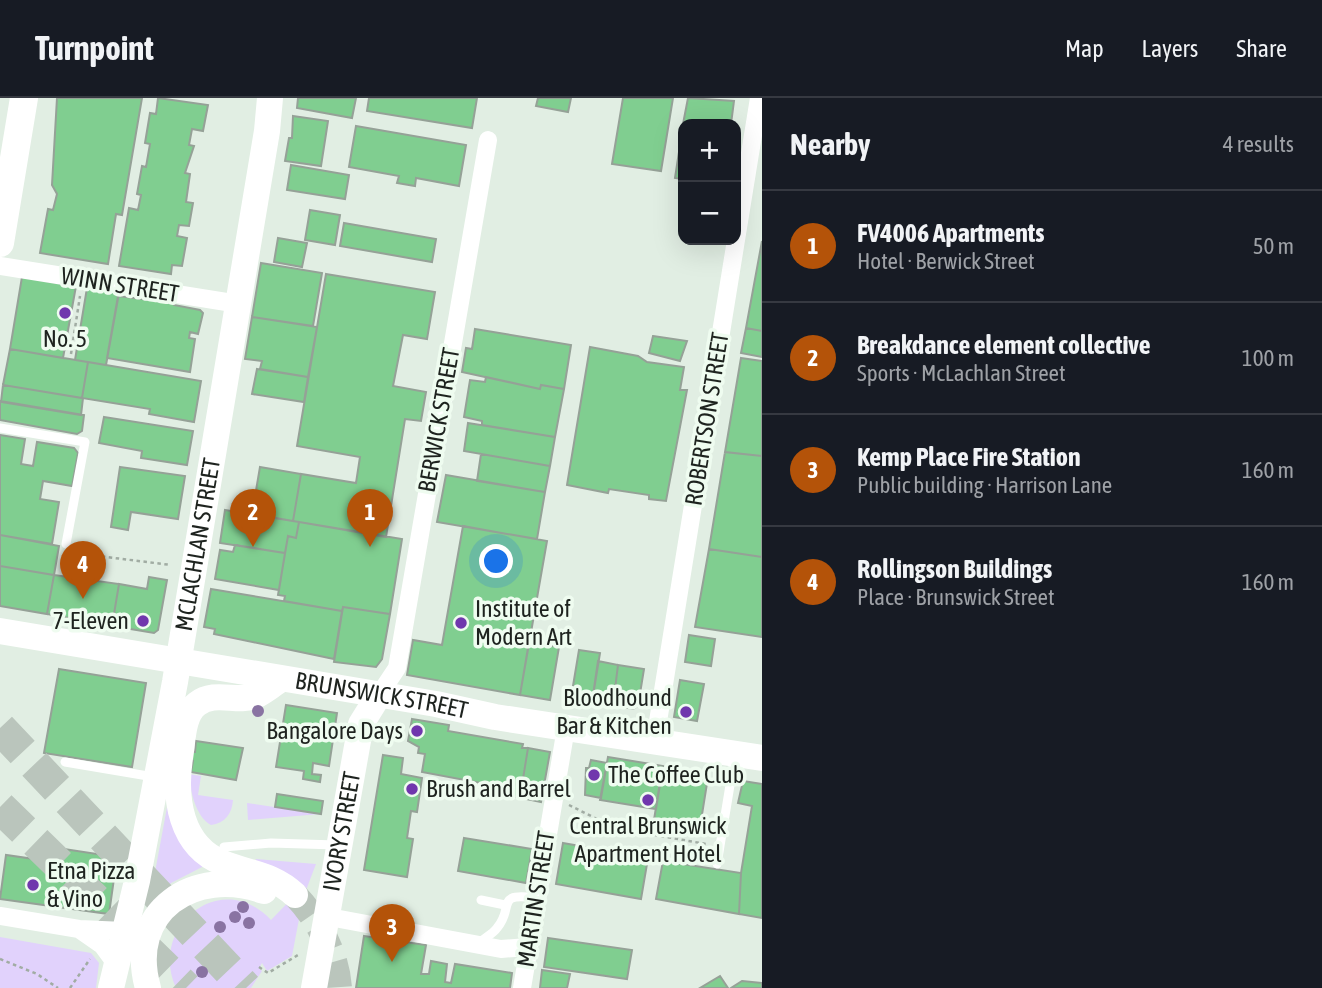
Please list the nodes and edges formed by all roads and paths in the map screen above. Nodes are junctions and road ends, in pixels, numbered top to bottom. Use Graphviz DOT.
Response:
graph roads {
  1 [pos="24,98"];
  2 [pos="270,98"];
  3 [pos="760,98"];
  4 [pos="488,140"];
  5 [pos="6,166"];
  6 [pos="0,243"];
  7 [pos="0,266"];
  8 [pos="83,279"];
  9 [pos="239,304"];
  10 [pos="71,354"];
  11 [pos="0,428"];
  12 [pos="65,544"];
  13 [pos="172,565"];
  14 [pos="0,631"];
  15 [pos="178,662"];
  16 [pos="282,679"];
  17 [pos="379,695"];
  18 [pos="566,728"];
  19 [pos="655,740"];
  20 [pos="736,754"];
  21 [pos="762,758"];
  22 [pos="65,762"];
  23 [pos="157,777"];
  24 [pos="566,804"];
  25 [pos="341,845"];
  26 [pos="224,846"];
  27 [pos="720,847"];
  28 [pos="717,864"];
  29 [pos="536,898"];
  30 [pos="481,900"];
  31 [pos="505,905"];
  32 [pos="0,916"];
  33 [pos="328,917"];
  34 [pos="79,929"];
  35 [pos="124,931"];
  36 [pos="479,943"];
  37 [pos="528,947"];
  38 [pos="0,959"];
  39 [pos="260,967"];
  40 [pos="312,975"];
  41 [pos="113,976"];
  42 [pos="58,988"];
  43 [pos="148,988"];
  44 [pos="522,988"];
  1 -- 5 [label="main road"];
  2 -- 9 [label="main road, MCLACHLAN STREET"];
  3 -- 19 [label="street, ROBERTSON STREET"];
  4 -- 17 [label="street, BERWICK STREET"];
  5 -- 6 [label="main road"];
  7 -- 8 [label="street, WINN STREET"];
  8 -- 9 [label="street, WINN STREET"];
  8 -- 10 [label="path"];
  9 -- 15 [label="main road, MCLACHLAN STREET"];
  11 -- 12 [label="lane"];
  12 -- 13 [label="path"];
  14 -- 15 [label="main road, BRUNSWICK STREET"];
  15 -- 16 [label="main road, BRUNSWICK STREET"];
  15 -- 23 [label="main road, MCLACHLAN STREET"];
  16 -- 17 [label="main road, BRUNSWICK STREET"];
  16 -- 43 [label="main road, IVORY STREET"];
  17 -- 18 [label="main road, BRUNSWICK STREET"];
  17 -- 25 [label="main road, IVORY STREET"];
  18 -- 19 [label="main road, BRUNSWICK STREET"];
  18 -- 29 [label="street, MARTIN STREET"];
  19 -- 20 [label="main road, BRUNSWICK STREET"];
  20 -- 21 [label="main road, BRUNSWICK STREET"];
  20 -- 27 [label="lane"];
  22 -- 23 [label="lane"];
  23 -- 35 [label="main road, MCLACHLAN STREET"];
  24 -- 27 [label="path"];
  25 -- 26 [label="lane"];
  25 -- 33 [label="main road, IVORY STREET"];
  27 -- 28 [label="lane"];
  29 -- 31 [label="lane"];
  29 -- 37 [label="street, MARTIN STREET"];
  30 -- 31 [label="lane"];
  31 -- 36 [label="lane"];
  32 -- 34 [label="street"];
  33 -- 36 [label="street"];
  33 -- 40 [label="main road, IVORY STREET"];
  34 -- 35 [label="street"];
  34 -- 41 [label="street"];
  35 -- 41 [label="main road, MCLACHLAN STREET"];
  36 -- 37 [label="street"];
  37 -- 44 [label="street, MARTIN STREET"];
  38 -- 42 [label="path"];
  39 -- 40 [label="path"];
}
